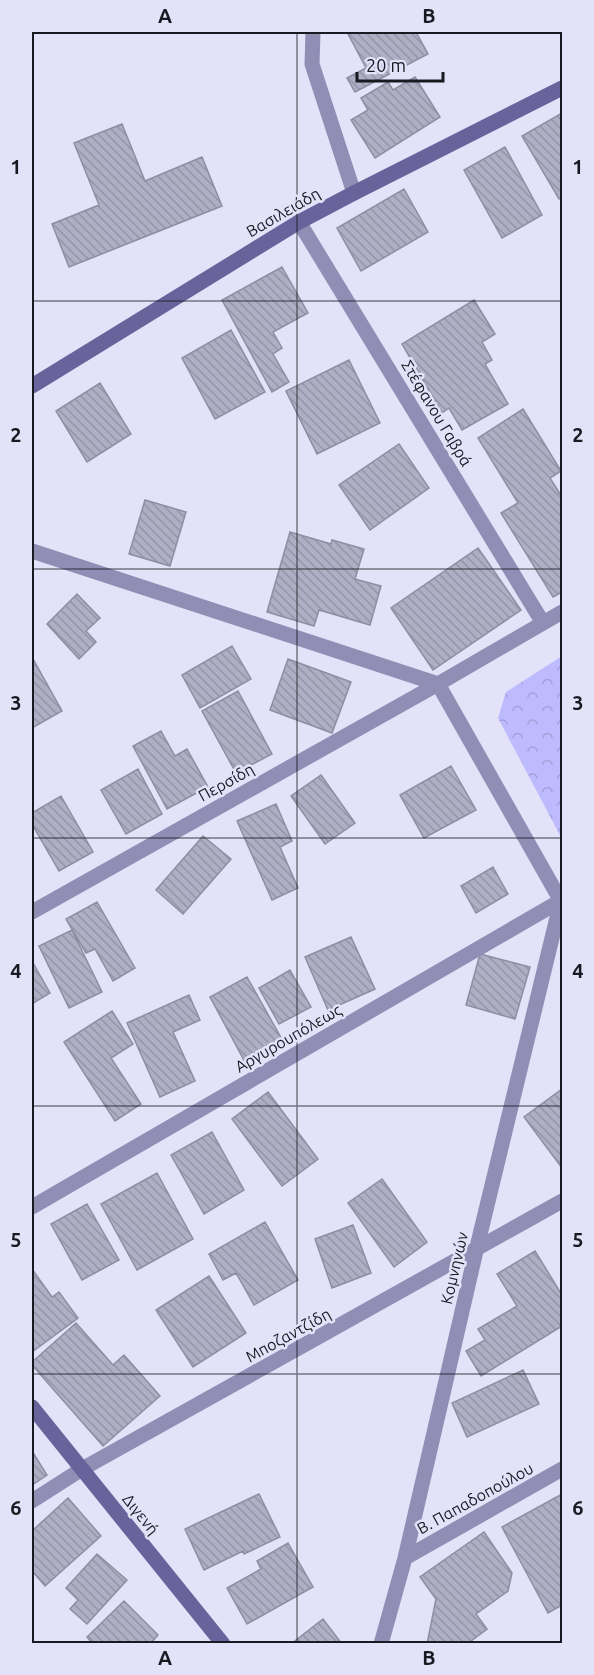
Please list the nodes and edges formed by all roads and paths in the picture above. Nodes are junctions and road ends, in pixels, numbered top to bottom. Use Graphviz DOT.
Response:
graph roads {
  1 [pos="313,32"];
  2 [pos="562,88"];
  3 [pos="354,193"];
  4 [pos="299,222"];
  5 [pos="32,386"];
  6 [pos="32,551"];
  7 [pos="562,612"];
  8 [pos="543,623"];
  9 [pos="438,684"];
  10 [pos="562,901"];
  11 [pos="32,912"];
  12 [pos="562,1201"];
  13 [pos="32,1207"];
  14 [pos="476,1251"];
  15 [pos="32,1407"];
  16 [pos="82,1469"];
  17 [pos="562,1469"];
  18 [pos="32,1501"];
  19 [pos="405,1558"];
  20 [pos="223,1644"];
  21 [pos="381,1644"];
  1 -- 3 [label="street"];
  2 -- 3 [label="street, Βασιλειάδη"];
  3 -- 4 [label="street, Βασιλειάδη"];
  4 -- 5 [label="street, Βασιλειάδη"];
  4 -- 8 [label="street, Στέφανου Γαβρά"];
  6 -- 9 [label="street"];
  7 -- 8 [label="street, Περσίδη"];
  8 -- 9 [label="street, Περσίδη"];
  9 -- 10 [label="street"];
  9 -- 11 [label="street, Περσίδη"];
  10 -- 13 [label="street, Αργυρουπόλεως"];
  10 -- 14 [label="street, Κομνηνών"];
  12 -- 14 [label="street, Μποζαντζίδη"];
  14 -- 16 [label="street, Μποζαντζίδη"];
  14 -- 19 [label="street, Κομνηνών"];
  15 -- 16 [label="street, Διγενή"];
  16 -- 18 [label="street, Μποζαντζίδη"];
  16 -- 20 [label="street, Διγενή"];
  17 -- 19 [label="street, B. Παπαδοπούλου"];
  19 -- 21 [label="street, Κομνηνών"];
}
